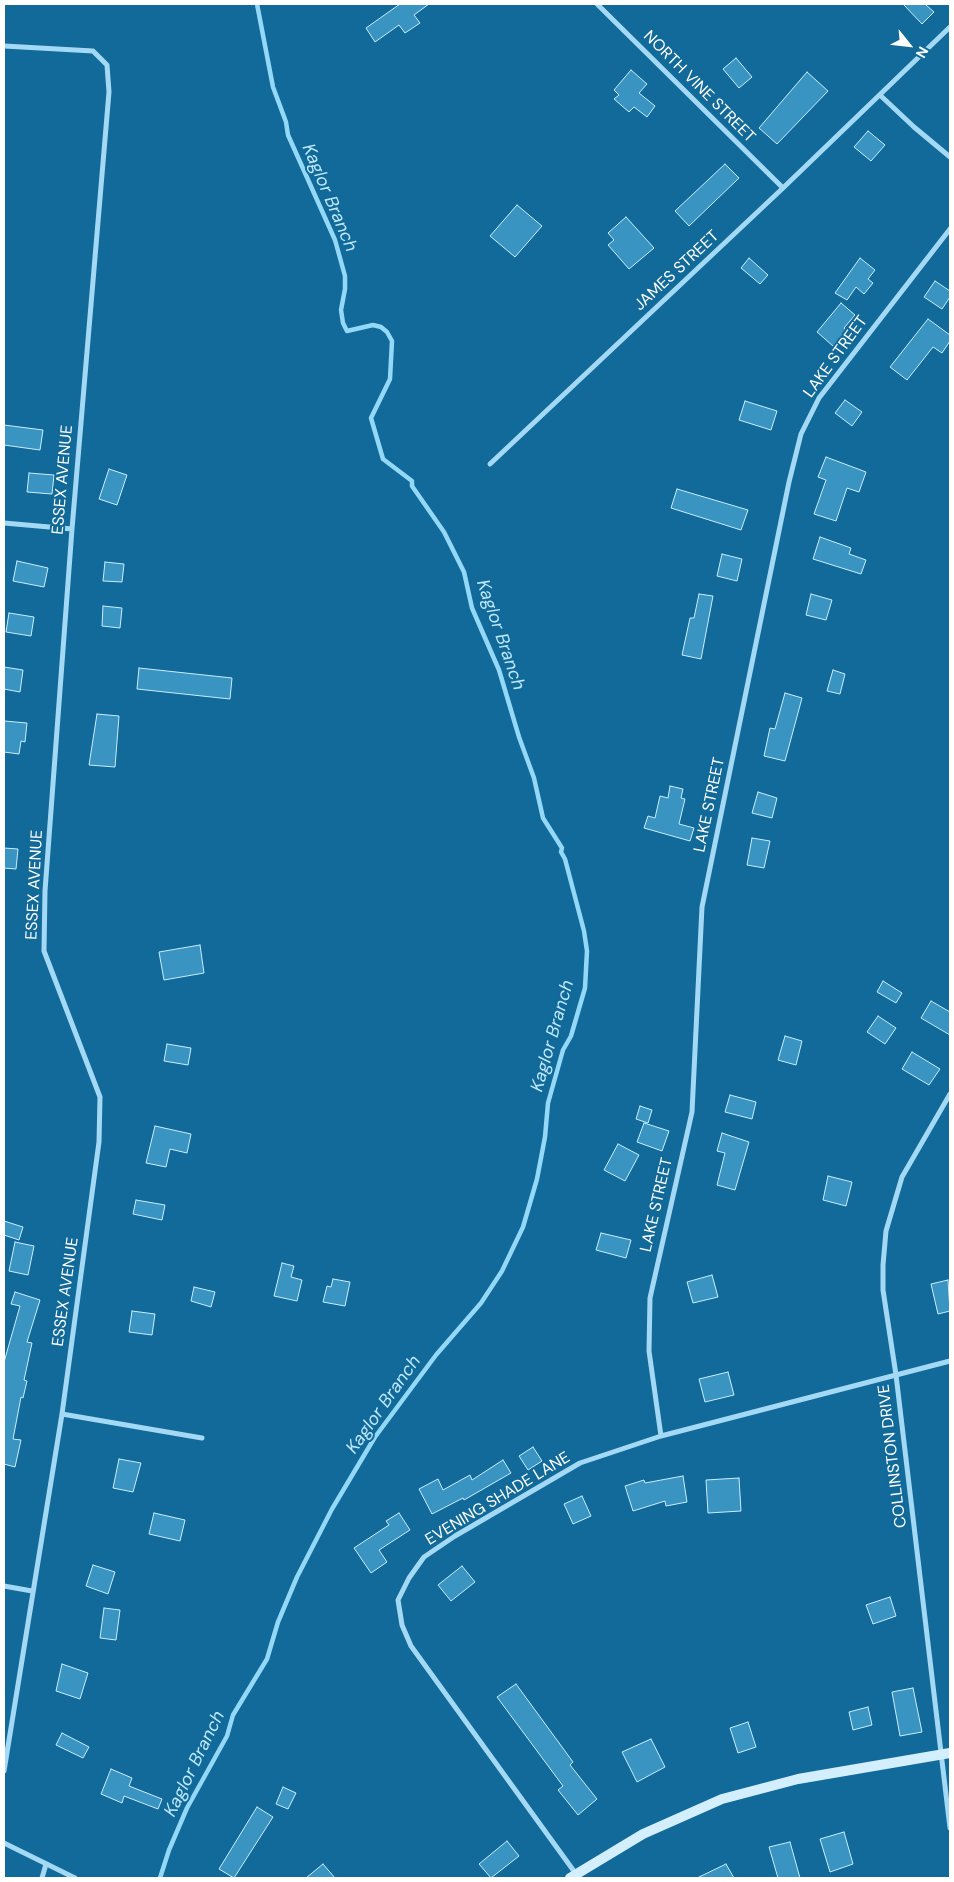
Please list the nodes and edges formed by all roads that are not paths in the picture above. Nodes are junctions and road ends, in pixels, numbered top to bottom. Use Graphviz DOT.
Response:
graph roads {
  1 [pos="597,4"];
  2 [pos="950,27"];
  3 [pos="4,46"];
  4 [pos="881,96"];
  5 [pos="950,157"];
  6 [pos="783,188"];
  7 [pos="950,229"];
  8 [pos="490,464"];
  9 [pos="4,523"];
  10 [pos="72,529"];
  11 [pos="950,1094"];
  12 [pos="950,1361"];
  13 [pos="896,1375"];
  14 [pos="62,1414"];
  15 [pos="661,1436"];
  16 [pos="202,1438"];
  17 [pos="4,1586"];
  18 [pos="32,1591"];
  19 [pos="945,1753"];
  20 [pos="4,1771"];
  21 [pos="950,1828"];
  22 [pos="4,1843"];
  23 [pos="46,1864"];
  24 [pos="573,1876"];
  25 [pos="42,1878"];
  26 [pos="75,1878"];
  1 -- 6 [label="street, NORTH VINE STREET"];
  2 -- 4 [label="street, JAMES STREET"];
  3 -- 10 [label="street, ESSEX AVENUE"];
  4 -- 5 [label="street"];
  4 -- 6 [label="street, JAMES STREET"];
  6 -- 8 [label="street, JAMES STREET"];
  7 -- 15 [label="street, LAKE STREET"];
  9 -- 10 [label="street"];
  10 -- 14 [label="street, ESSEX AVENUE"];
  11 -- 13 [label="street, COLLINSTON DRIVE"];
  12 -- 13 [label="street, EVENING SHADE LANE"];
  13 -- 15 [label="street, EVENING SHADE LANE"];
  13 -- 19 [label="street, COLLINSTON DRIVE"];
  14 -- 16 [label="street"];
  14 -- 18 [label="street, ESSEX AVENUE"];
  15 -- 24 [label="street, EVENING SHADE LANE"];
  17 -- 18 [label="street"];
  18 -- 20 [label="street, ESSEX AVENUE"];
  19 -- 21 [label="street, COLLINSTON DRIVE"];
  19 -- 24 [label="street"];
  22 -- 23 [label="street"];
  23 -- 25 [label="street"];
  23 -- 26 [label="street"];
}
